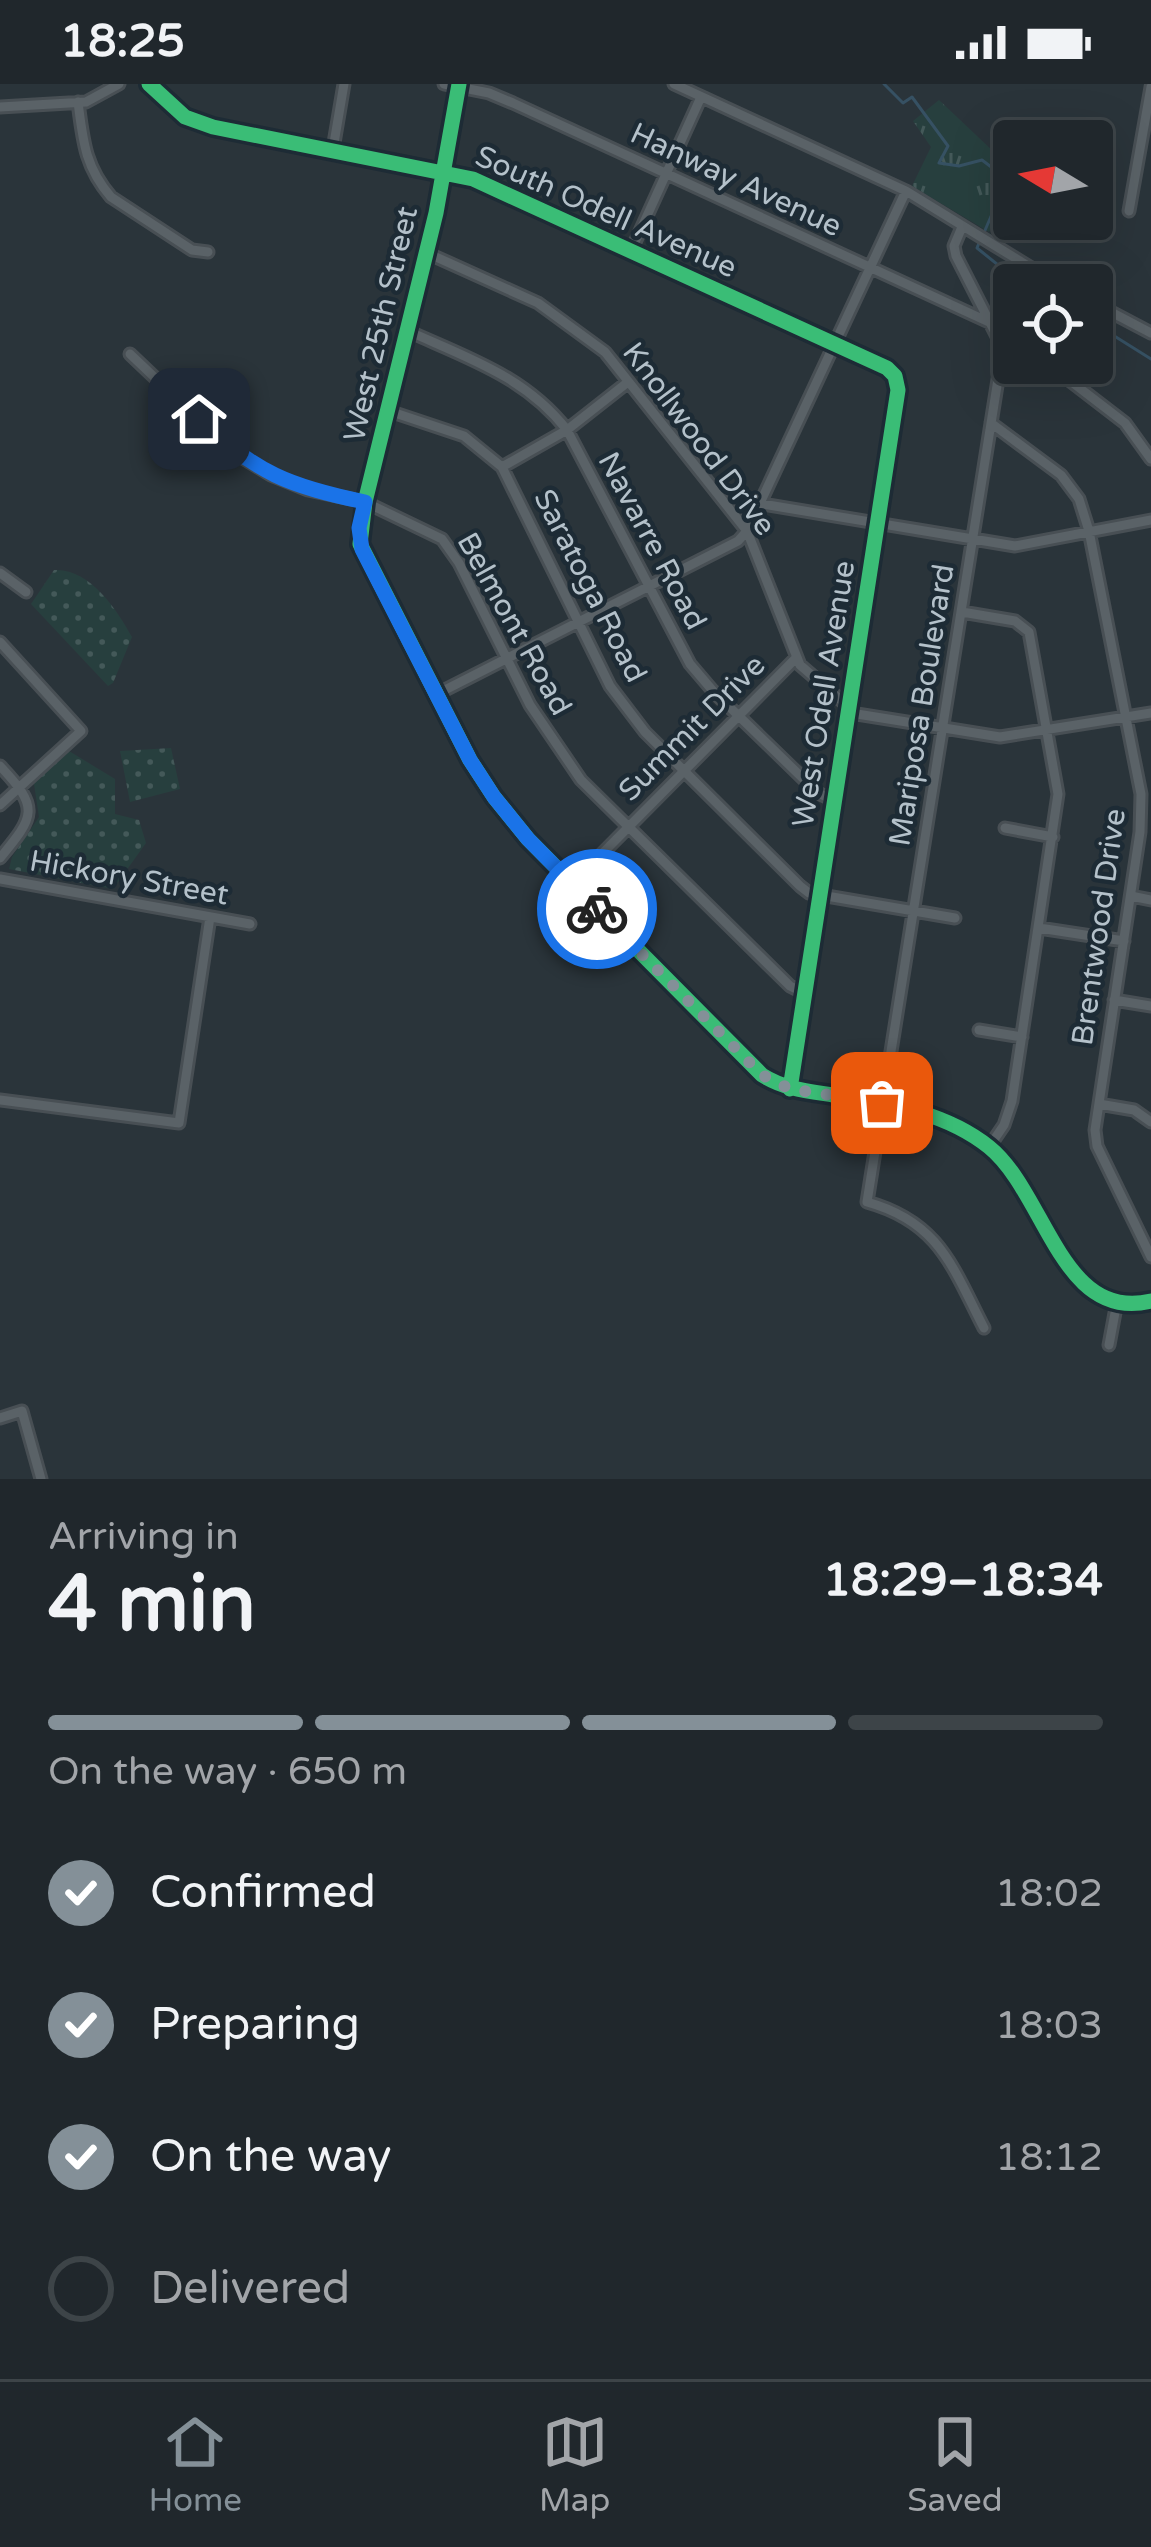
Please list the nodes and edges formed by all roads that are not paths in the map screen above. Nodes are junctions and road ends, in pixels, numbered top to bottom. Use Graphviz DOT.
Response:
graph roads {
  1 [pos="119,84"];
  2 [pos="149,84"];
  3 [pos="344,84"];
  4 [pos="444,84"];
  5 [pos="674,84"];
  6 [pos="458,85"];
  7 [pos="1151,87"];
  8 [pos="701,97"];
  9 [pos="77,102"];
  10 [pos="0,107"];
  11 [pos="333,149"];
  12 [pos="444,171"];
  13 [pos="665,174"];
  14 [pos="906,190"];
  15 [pos="1129,211"];
  16 [pos="962,227"];
  17 [pos="631,251"];
  18 [pos="208,252"];
  19 [pos="427,253"];
  20 [pos="1025,264"];
  21 [pos="870,267"];
  22 [pos="1113,313"];
  23 [pos="992,323"];
  24 [pos="408,331"];
  25 [pos="1151,333"];
  26 [pos="834,344"];
  27 [pos="130,354"];
  28 [pos="628,382"];
  29 [pos="1074,384"];
  30 [pos="388,411"];
  31 [pos="991,423"];
  32 [pos="567,430"];
  33 [pos="1151,459"];
  34 [pos="502,467"];
  35 [pos="365,502"];
  36 [pos="762,504"];
  37 [pos="1151,520"];
  38 [pos="877,525"];
  39 [pos="747,531"];
  40 [pos="1089,531"];
  41 [pos="973,540"];
  42 [pos="0,573"];
  43 [pos="649,587"];
  44 [pos="26,592"];
  45 [pos="962,612"];
  46 [pos="578,622"];
  47 [pos="2,649"];
  48 [pos="508,658"];
  49 [pos="796,658"];
  50 [pos="436,694"];
  51 [pos="849,708"];
  52 [pos="1151,712"];
  53 [pos="739,715"];
  54 [pos="1127,716"];
  55 [pos="943,727"];
  56 [pos="1049,732"];
  57 [pos="0,766"];
  58 [pos="683,771"];
  59 [pos="20,788"];
  60 [pos="835,802"];
  61 [pos="0,805"];
  62 [pos="628,827"];
  63 [pos="1005,828"];
  64 [pos="1053,837"];
  65 [pos="0,858"];
  66 [pos="0,879"];
  67 [pos="572,884"];
  68 [pos="820,894"];
  69 [pos="1131,896"];
  70 [pos="1151,900"];
  71 [pos="913,910"];
  72 [pos="209,917"];
  73 [pos="956,918"];
  74 [pos="250,924"];
  75 [pos="1039,928"];
  76 [pos="1124,941"];
  77 [pos="804,993"];
  78 [pos="1114,1000"];
  79 [pos="1151,1006"];
  80 [pos="979,1030"];
  81 [pos="1022,1037"];
  82 [pos="790,1089"];
  83 [pos="0,1100"];
  84 [pos="882,1103"];
  85 [pos="1099,1104"];
  86 [pos="1151,1122"];
  87 [pos="989,1147"];
  88 [pos="1151,1256"];
  89 [pos="1151,1300"];
  90 [pos="1118,1302"];
  91 [pos="983,1328"];
  92 [pos="1109,1346"];
  93 [pos="0,1418"];
  94 [pos="41,1479"];
  1 -- 9 [label="street"];
  2 -- 11 [label="street, South Odell Avenue"];
  3 -- 11 [label="street"];
  4 -- 6 [label="street"];
  5 -- 8 [label="street"];
  6 -- 12 [label="street, West 25th Street"];
  6 -- 13 [label="street, Hanway Avenue"];
  7 -- 15 [label="street"];
  8 -- 13 [label="street"];
  8 -- 14 [label="street"];
  9 -- 10 [label="street"];
  9 -- 18 [label="street"];
  11 -- 12 [label="street, South Odell Avenue"];
  12 -- 17 [label="street, South Odell Avenue"];
  12 -- 19 [label="street, West 25th Street"];
  13 -- 17 [label="street"];
  13 -- 21 [label="street, Hanway Avenue"];
  14 -- 16 [label="street"];
  14 -- 21 [label="street"];
  16 -- 20 [label="street"];
  16 -- 23 [label="street, Mariposa Boulevard"];
  17 -- 26 [label="street, South Odell Avenue"];
  19 -- 24 [label="street, West 25th Street"];
  19 -- 28 [label="street, Knollwood Drive"];
  21 -- 23 [label="street, Hanway Avenue"];
  21 -- 26 [label="street"];
  22 -- 25 [label="street"];
  23 -- 31 [label="street, Mariposa Boulevard"];
  24 -- 30 [label="street, West 25th Street"];
  24 -- 32 [label="street, Navarre Road"];
  26 -- 36 [label="street"];
  26 -- 38 [label="street, West Odell Avenue"];
  27 -- 35 [label="street, Belmont Road"];
  28 -- 32 [label="street"];
  28 -- 39 [label="street, Knollwood Drive"];
  29 -- 33 [label="street"];
  30 -- 34 [label="street, Saratoga Road"];
  30 -- 35 [label="street, West 25th Street"];
  31 -- 40 [label="street, Brentwood Drive"];
  31 -- 41 [label="street, Mariposa Boulevard"];
  32 -- 34 [label="street"];
  32 -- 43 [label="street, Navarre Road"];
  34 -- 46 [label="street, Saratoga Road"];
  35 -- 48 [label="street, Belmont Road"];
  35 -- 50 [label="street, West 25th Street"];
  36 -- 38 [label="street"];
  36 -- 39 [label="street"];
  37 -- 40 [label="street"];
  38 -- 41 [label="street"];
  38 -- 51 [label="street, West Odell Avenue"];
  39 -- 43 [label="street"];
  39 -- 49 [label="street, Knollwood Drive"];
  40 -- 41 [label="street"];
  40 -- 54 [label="street, Brentwood Drive"];
  41 -- 45 [label="street, Mariposa Boulevard"];
  42 -- 44 [label="street"];
  43 -- 46 [label="street"];
  43 -- 53 [label="street, Navarre Road"];
  45 -- 55 [label="street, Mariposa Boulevard"];
  45 -- 56 [label="street"];
  46 -- 48 [label="street"];
  46 -- 58 [label="street, Saratoga Road"];
  47 -- 59 [label="street"];
  48 -- 50 [label="street"];
  48 -- 62 [label="street, Belmont Road"];
  49 -- 51 [label="street, Knollwood Drive"];
  49 -- 53 [label="street, Summit Drive"];
  50 -- 67 [label="street, West 25th Street"];
  51 -- 55 [label="street"];
  51 -- 60 [label="street, West Odell Avenue"];
  52 -- 54 [label="street"];
  53 -- 58 [label="street, Summit Drive"];
  53 -- 60 [label="street, Navarre Road"];
  54 -- 56 [label="street"];
  54 -- 69 [label="street, Brentwood Drive"];
  55 -- 56 [label="street"];
  55 -- 71 [label="street, Mariposa Boulevard"];
  56 -- 64 [label="street"];
  57 -- 59 [label="street"];
  58 -- 62 [label="street, Summit Drive"];
  58 -- 68 [label="street, Saratoga Road"];
  59 -- 61 [label="street"];
  59 -- 65 [label="street"];
  60 -- 68 [label="street, West Odell Avenue"];
  62 -- 67 [label="street, Summit Drive"];
  62 -- 77 [label="street, Belmont Road"];
  63 -- 64 [label="street"];
  64 -- 75 [label="street"];
  66 -- 72 [label="street, Hickory Street"];
  67 -- 82 [label="street, West 25th Street"];
  68 -- 71 [label="street, Saratoga Road"];
  68 -- 77 [label="street, West Odell Avenue"];
  69 -- 70 [label="street"];
  69 -- 76 [label="street, Brentwood Drive"];
  71 -- 73 [label="street, Saratoga Road"];
  71 -- 84 [label="street, Mariposa Boulevard"];
  72 -- 74 [label="street, Hickory Street"];
  72 -- 83 [label="street"];
  75 -- 76 [label="street"];
  75 -- 81 [label="street"];
  76 -- 78 [label="street, Brentwood Drive"];
  77 -- 82 [label="street, West Odell Avenue"];
  78 -- 79 [label="street"];
  78 -- 85 [label="street, Brentwood Drive"];
  80 -- 81 [label="street"];
  81 -- 87 [label="street"];
  82 -- 84 [label="street"];
  84 -- 87 [label="street"];
  84 -- 91 [label="street, Mariposa Boulevard"];
  85 -- 86 [label="street"];
  85 -- 88 [label="street, Brentwood Drive"];
  87 -- 90 [label="street"];
  89 -- 90 [label="street"];
  90 -- 92 [label="street"];
  93 -- 94 [label="street"];
}
